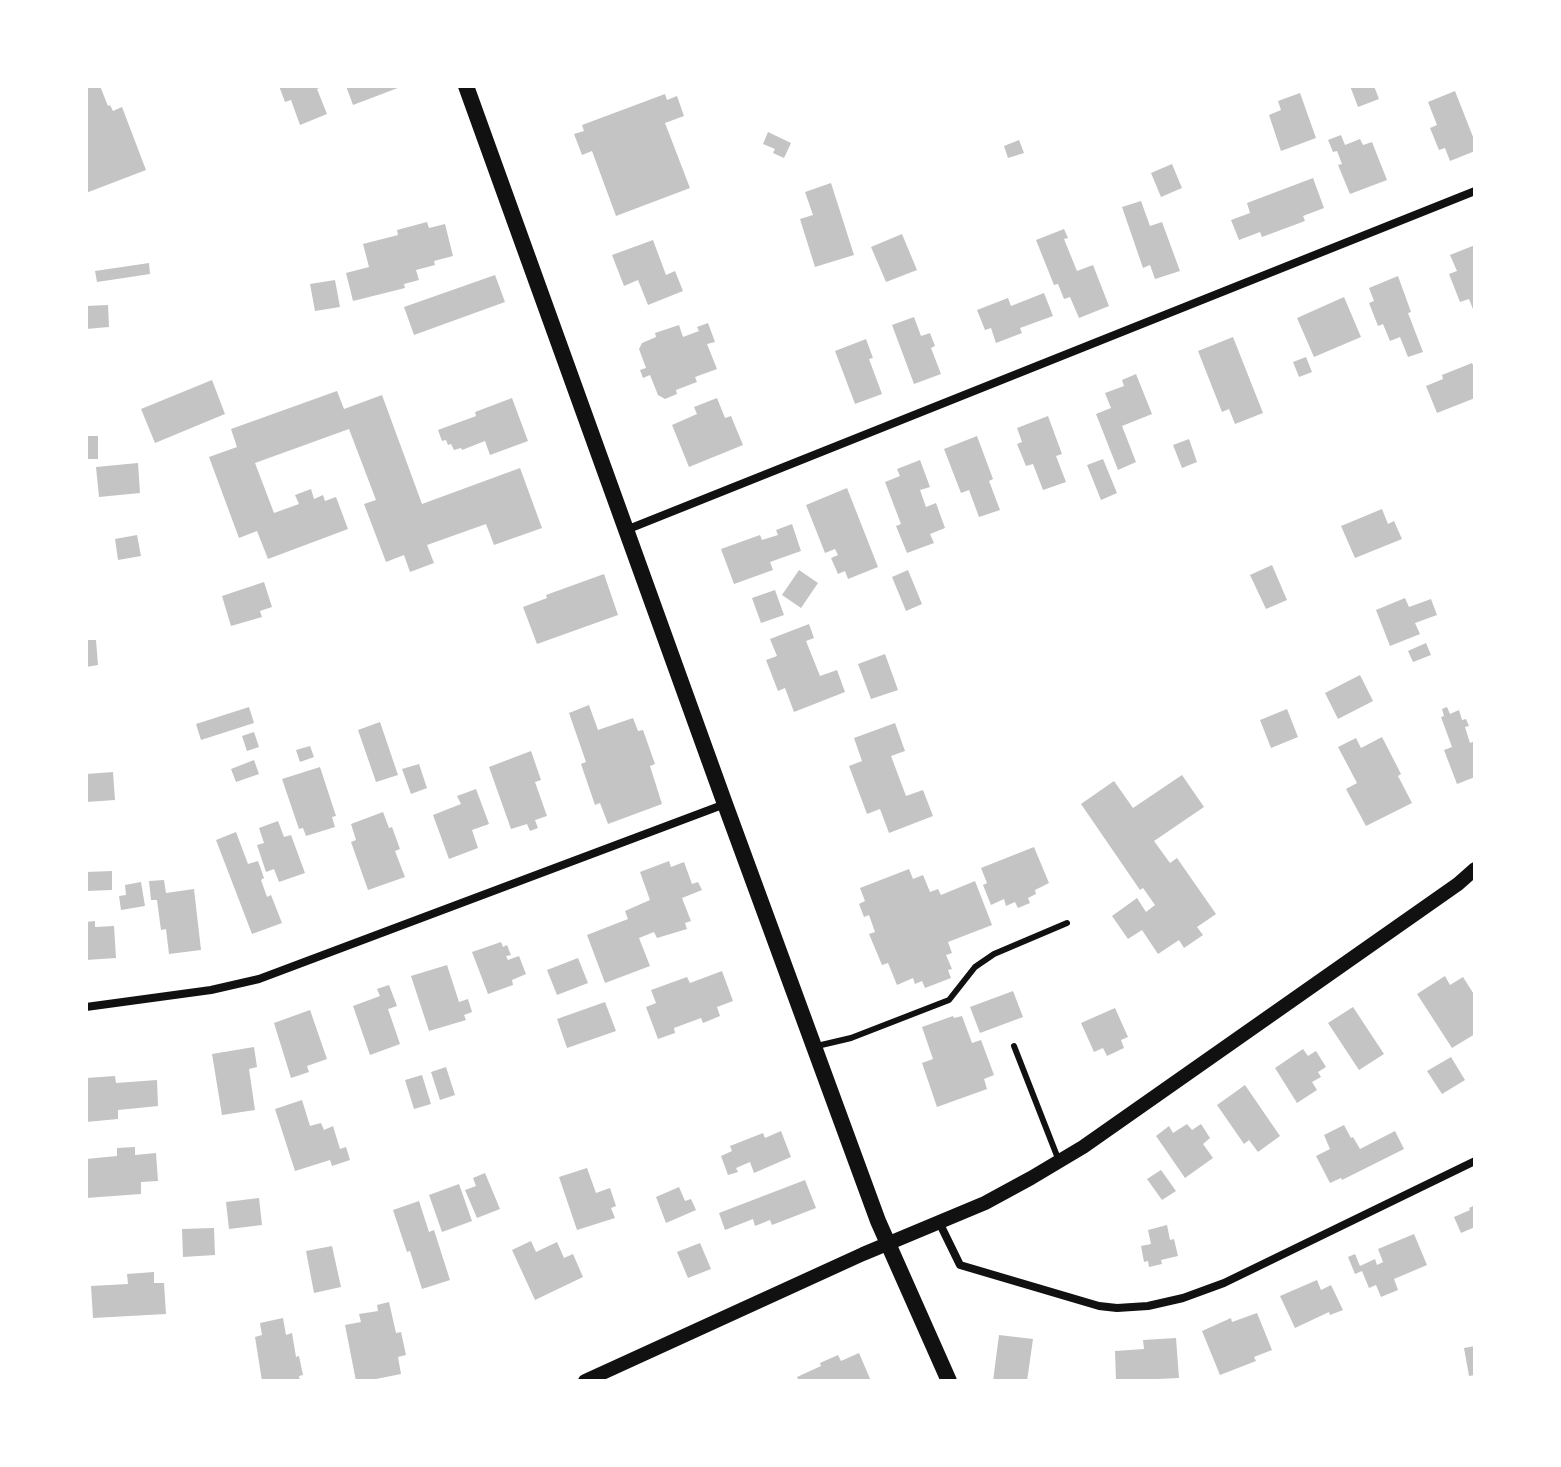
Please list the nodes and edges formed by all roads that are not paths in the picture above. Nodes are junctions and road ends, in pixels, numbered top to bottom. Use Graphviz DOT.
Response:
graph roads {
  1 [pos="466,86"];
  2 [pos="1475,191"];
  3 [pos="626,530"];
  4 [pos="725,804"];
  5 [pos="1475,869"];
  6 [pos="1067,923"];
  7 [pos="86,1007"];
  8 [pos="1014,1046"];
  9 [pos="814,1047"];
  10 [pos="1059,1161"];
  11 [pos="1475,1161"];
  12 [pos="939,1222"];
  13 [pos="888,1245"];
  14 [pos="585,1381"];
  15 [pos="949,1381"];
  1 -- 3 [label="main road"];
  2 -- 3 [label="street"];
  3 -- 4 [label="main road"];
  4 -- 7 [label="street"];
  4 -- 9 [label="main road"];
  5 -- 10 [label="street"];
  6 -- 9 [label="lane"];
  8 -- 10 [label="lane"];
  9 -- 13 [label="main road"];
  10 -- 12 [label="street"];
  11 -- 12 [label="street"];
  12 -- 13 [label="street"];
  13 -- 14 [label="street"];
  13 -- 15 [label="main road"];
}
